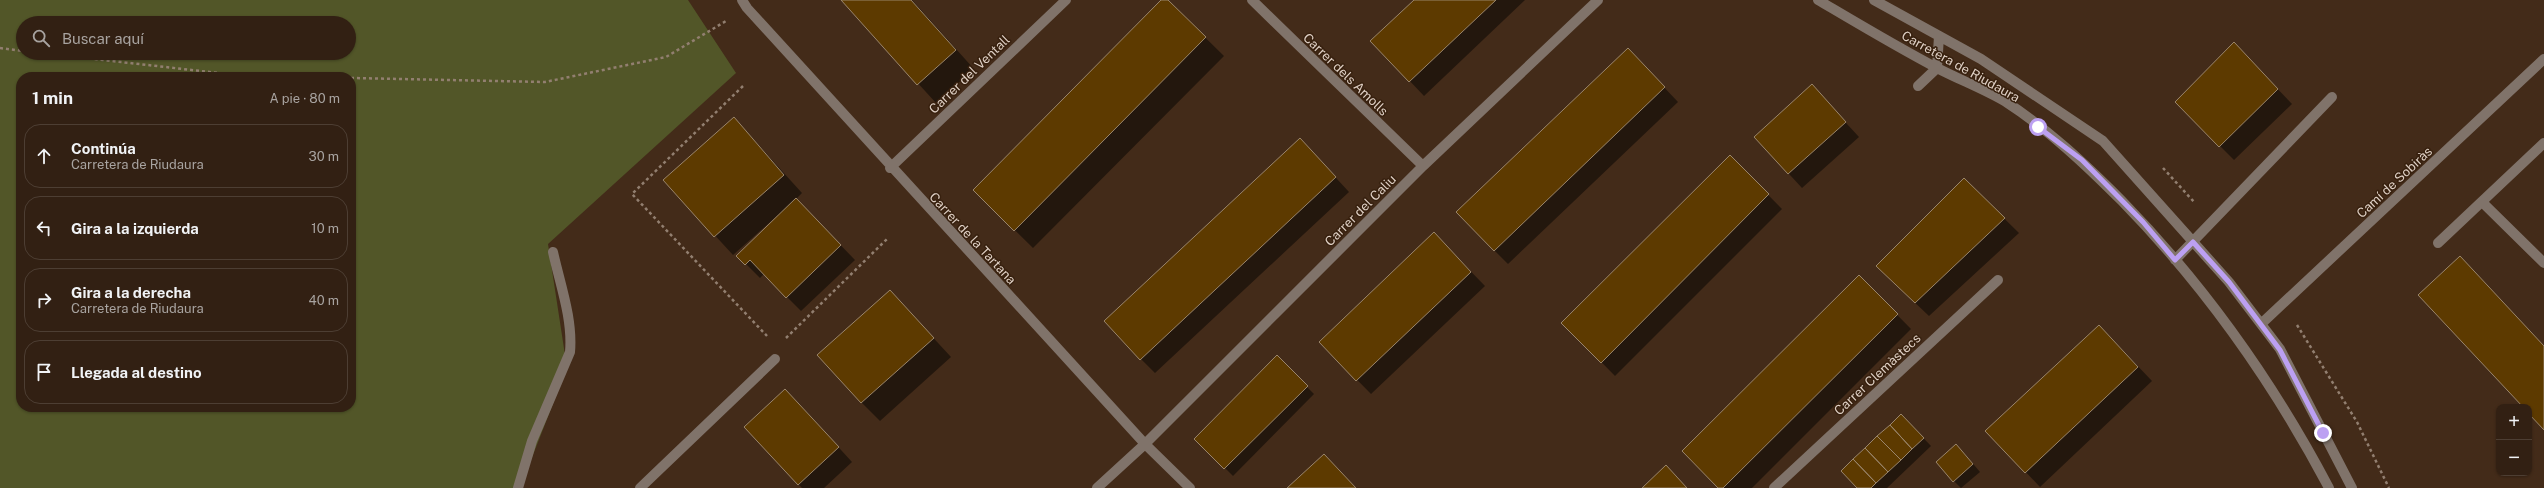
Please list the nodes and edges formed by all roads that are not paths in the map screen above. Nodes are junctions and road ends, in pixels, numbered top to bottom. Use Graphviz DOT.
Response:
graph roads {
  1 [pos="755,0"];
  2 [pos="1066,0"];
  3 [pos="1252,0"];
  4 [pos="1598,0"];
  5 [pos="1818,0"];
  6 [pos="1874,0"];
  7 [pos="744,4"];
  8 [pos="1939,36"];
  9 [pos="2544,59"];
  10 [pos="1937,68"];
  11 [pos="1918,86"];
  12 [pos="2332,97"];
  13 [pos="2544,143"];
  14 [pos="1423,166"];
  15 [pos="890,168"];
  16 [pos="2482,202"];
  17 [pos="2193,242"];
  18 [pos="2438,243"];
  19 [pos="553,252"];
  20 [pos="2175,260"];
  21 [pos="2544,263"];
  22 [pos="1998,280"];
  23 [pos="2261,324"];
  24 [pos="775,358"];
  25 [pos="1145,444"];
  26 [pos="518,488"];
  27 [pos="640,488"];
  28 [pos="1097,488"];
  29 [pos="1190,488"];
  30 [pos="1774,488"];
  31 [pos="2329,488"];
  32 [pos="2352,488"];
  1 -- 7 [label="street"];
  2 -- 15 [label="street, Carrer del Ventall"];
  3 -- 14 [label="street, Carrer dels Amolls"];
  4 -- 14 [label="street, Carrer del Caliu"];
  5 -- 10 [label="street, Carretera de Riudaura"];
  6 -- 8 [label="street, Carretera de Riudaura"];
  7 -- 15 [label="street, Carrer de la Tartana"];
  8 -- 10 [label="street"];
  8 -- 17 [label="street, Carretera de Riudaura"];
  9 -- 23 [label="street, Camí de Sobiràs"];
  10 -- 11 [label="street"];
  10 -- 20 [label="street, Carretera de Riudaura"];
  12 -- 17 [label="street"];
  13 -- 16 [label="street"];
  14 -- 25 [label="street, Carrer del Caliu"];
  15 -- 25 [label="street, Carrer de la Tartana"];
  16 -- 18 [label="street"];
  16 -- 21 [label="street"];
  17 -- 20 [label="street"];
  17 -- 23 [label="street, Carretera de Riudaura"];
  19 -- 26 [label="street"];
  20 -- 31 [label="street, Carretera de Riudaura"];
  22 -- 30 [label="street, Carrer Clemàstecs"];
  23 -- 32 [label="street, Carretera de Riudaura"];
  24 -- 27 [label="street"];
  25 -- 28 [label="street, Carrer del Caliu"];
  25 -- 29 [label="street, Carrer de la Tartana"];
}
